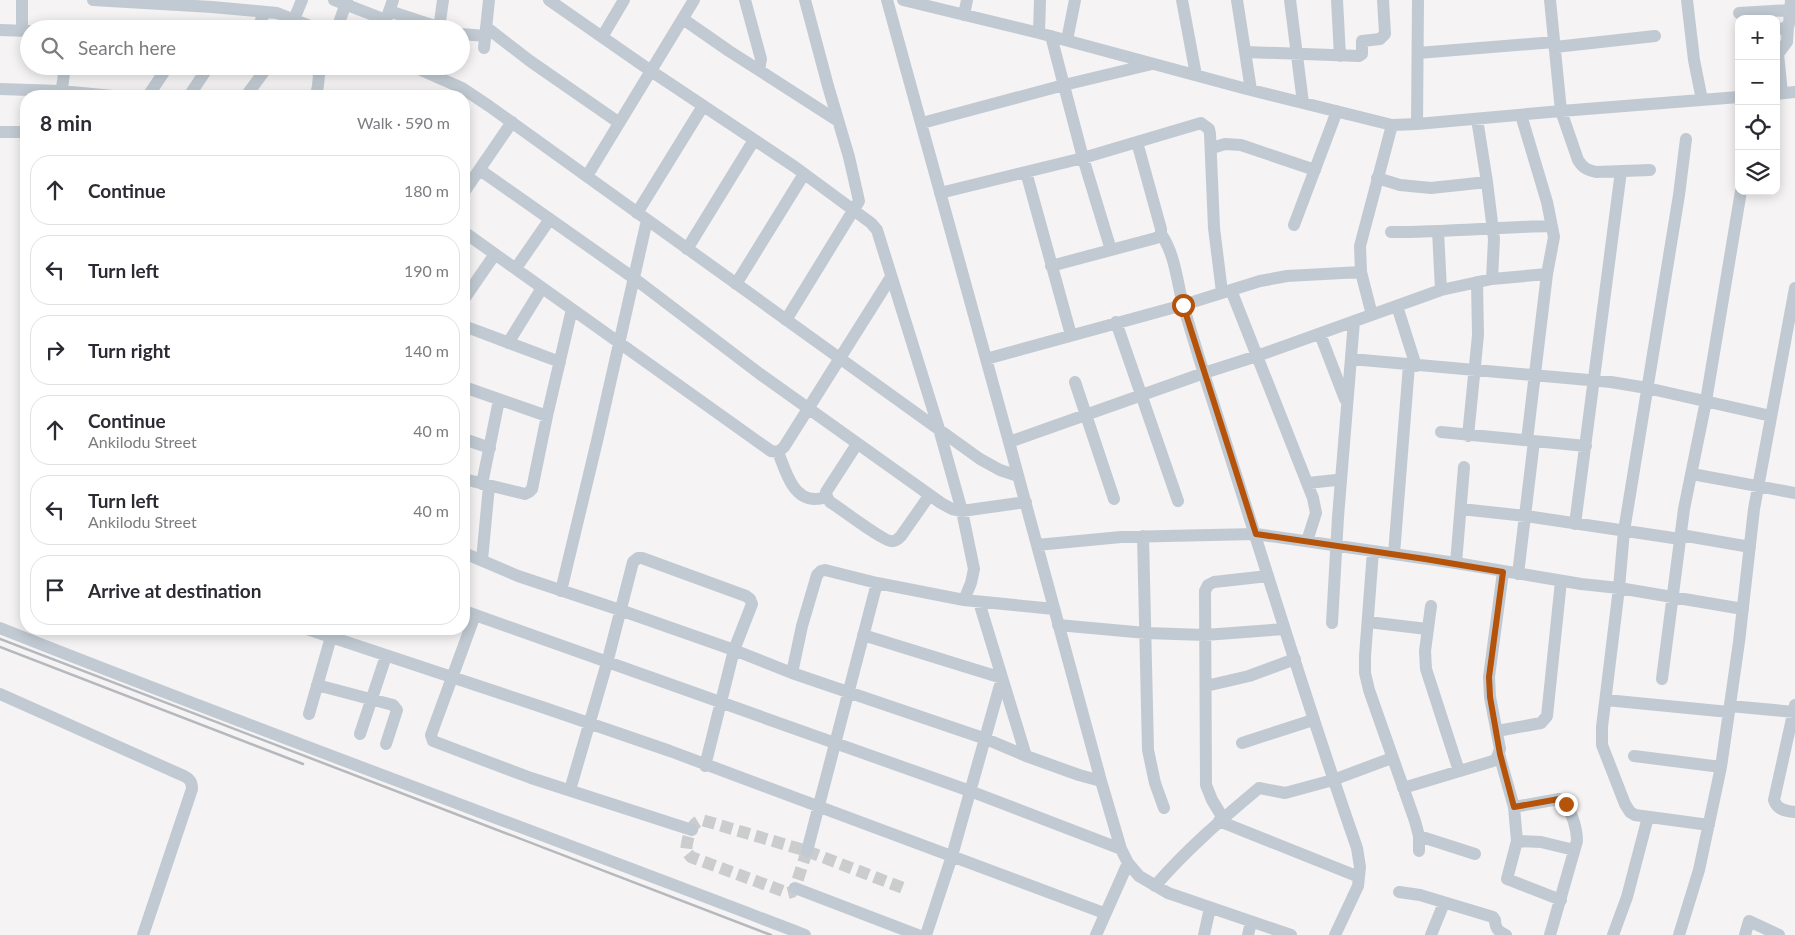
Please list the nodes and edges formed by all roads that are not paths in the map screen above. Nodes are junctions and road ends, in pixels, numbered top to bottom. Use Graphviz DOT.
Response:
graph roads {
  1 [pos="22,0"];
  2 [pos="93,0"];
  3 [pos="302,0"];
  4 [pos="443,0"];
  5 [pos="489,0"];
  6 [pos="624,0"];
  7 [pos="694,0"];
  8 [pos="745,0"];
  9 [pos="805,0"];
  10 [pos="887,0"];
  11 [pos="903,0"];
  12 [pos="967,0"];
  13 [pos="1040,0"];
  14 [pos="1075,0"];
  15 [pos="1182,0"];
  16 [pos="1237,0"];
  17 [pos="1290,0"];
  18 [pos="1336,0"];
  19 [pos="1383,0"];
  20 [pos="1418,0"];
  21 [pos="1550,0"];
  22 [pos="1687,0"];
  23 [pos="552,1"];
  24 [pos="156,2"];
  25 [pos="342,2"];
  26 [pos="212,4"];
  27 [pos="1791,5"];
  28 [pos="1739,10"];
  29 [pos="265,12"];
  30 [pos="388,15"];
  31 [pos="964,15"];
  32 [pos="683,19"];
  33 [pos="24,20"];
  34 [pos="262,20"];
  35 [pos="287,20"];
  36 [pos="294,20"];
  37 [pos="339,20"];
  38 [pos="407,20"];
  39 [pos="439,20"];
  40 [pos="1782,28"];
  41 [pos="0,30"];
  42 [pos="20,30"];
  43 [pos="1045,34"];
  44 [pos="470,35"];
  45 [pos="1655,36"];
  46 [pos="485,37"];
  47 [pos="602,37"];
  48 [pos="1067,40"];
  49 [pos="1555,45"];
  50 [pos="1246,52"];
  51 [pos="1418,52"];
  52 [pos="1297,55"];
  53 [pos="1340,56"];
  54 [pos="1778,60"];
  55 [pos="1154,63"];
  56 [pos="759,70"];
  57 [pos="651,71"];
  58 [pos="64,75"];
  59 [pos="162,75"];
  60 [pos="203,75"];
  61 [pos="261,75"];
  62 [pos="319,75"];
  63 [pos="428,75"];
  64 [pos="1196,75"];
  65 [pos="1064,85"];
  66 [pos="0,90"];
  67 [pos="61,90"];
  68 [pos="152,90"];
  69 [pos="192,90"];
  70 [pos="250,90"];
  71 [pos="318,90"];
  72 [pos="455,90"];
  73 [pos="1250,90"];
  74 [pos="20,91"];
  75 [pos="1795,92"];
  76 [pos="1780,94"];
  77 [pos="1735,97"];
  78 [pos="470,98"];
  79 [pos="1702,100"];
  80 [pos="1303,103"];
  81 [pos="703,106"];
  82 [pos="1337,111"];
  83 [pos="1561,111"];
  84 [pos="1521,115"];
  85 [pos="1477,119"];
  86 [pos="512,122"];
  87 [pos="618,122"];
  88 [pos="838,122"];
  89 [pos="922,123"];
  90 [pos="1417,124"];
  91 [pos="1392,125"];
  92 [pos="0,132"];
  93 [pos="20,132"];
  94 [pos="1686,139"];
  95 [pos="754,140"];
  96 [pos="1137,142"];
  97 [pos="1212,148"];
  98 [pos="1083,158"];
  99 [pos="480,170"];
  100 [pos="1315,170"];
  101 [pos="1650,170"];
  102 [pos="1621,171"];
  103 [pos="1026,172"];
  104 [pos="804,174"];
  105 [pos="587,176"];
  106 [pos="1377,178"];
  107 [pos="1487,182"];
  108 [pos="470,184"];
  109 [pos="940,193"];
  110 [pos="1740,195"];
  111 [pos="854,211"];
  112 [pos="642,216"];
  113 [pos="550,220"];
  114 [pos="1294,225"];
  115 [pos="1552,226"];
  116 [pos="1493,228"];
  117 [pos="1438,231"];
  118 [pos="1391,232"];
  119 [pos="1161,234"];
  120 [pos="470,236"];
  121 [pos="687,249"];
  122 [pos="1111,250"];
  123 [pos="495,254"];
  124 [pos="1051,266"];
  125 [pos="516,268"];
  126 [pos="1361,272"];
  127 [pos="1547,274"];
  128 [pos="892,277"];
  129 [pos="634,280"];
  130 [pos="1492,280"];
  131 [pos="1478,282"];
  132 [pos="736,284"];
  133 [pos="542,288"];
  134 [pos="1795,288"];
  135 [pos="470,290"];
  136 [pos="1441,290"];
  137 [pos="1227,291"];
  138 [pos="1183,305"];
  139 [pos="1397,306"];
  140 [pos="572,309"];
  141 [pos="1372,315"];
  142 [pos="786,320"];
  143 [pos="1354,321"];
  144 [pos="1116,322"];
  145 [pos="470,328"];
  146 [pos="1320,334"];
  147 [pos="1071,335"];
  148 [pos="508,343"];
  149 [pos="619,344"];
  150 [pos="1257,356"];
  151 [pos="840,358"];
  152 [pos="986,358"];
  153 [pos="1351,359"];
  154 [pos="560,362"];
  155 [pos="1413,366"];
  156 [pos="1475,370"];
  157 [pos="1204,373"];
  158 [pos="1534,375"];
  159 [pos="1594,381"];
  160 [pos="1075,382"];
  161 [pos="470,388"];
  162 [pos="1647,388"];
  163 [pos="1142,396"];
  164 [pos="499,400"];
  165 [pos="1706,401"];
  166 [pos="1347,404"];
  167 [pos="809,408"];
  168 [pos="547,416"];
  169 [pos="1086,416"];
  170 [pos="1771,416"];
  171 [pos="939,429"];
  172 [pos="1441,432"];
  173 [pos="1468,436"];
  174 [pos="470,440"];
  175 [pos="1531,441"];
  176 [pos="1009,442"];
  177 [pos="857,444"];
  178 [pos="1586,446"];
  179 [pos="490,448"];
  180 [pos="778,452"];
  181 [pos="1464,467"];
  182 [pos="1692,474"];
  183 [pos="1018,476"];
  184 [pos="470,481"];
  185 [pos="1341,481"];
  186 [pos="1308,483"];
  187 [pos="486,485"];
  188 [pos="1758,486"];
  189 [pos="1795,493"];
  190 [pos="929,496"];
  191 [pos="826,497"];
  192 [pos="1114,499"];
  193 [pos="1178,501"];
  194 [pos="1026,502"];
  195 [pos="1461,509"];
  196 [pos="962,511"];
  197 [pos="1526,516"];
  198 [pos="1575,524"];
  199 [pos="1624,531"];
  200 [pos="1256,534"];
  201 [pos="1143,536"];
  202 [pos="1680,537"];
  203 [pos="1308,541"];
  204 [pos="1037,545"];
  205 [pos="1336,546"];
  206 [pos="1750,547"];
  207 [pos="1373,551"];
  208 [pos="1394,554"];
  209 [pos="470,555"];
  210 [pos="482,560"];
  211 [pos="1456,564"];
  212 [pos="1503,572"];
  213 [pos="1518,574"];
  214 [pos="1268,576"];
  215 [pos="1561,581"];
  216 [pos="877,583"];
  217 [pos="1619,588"];
  218 [pos="560,591"];
  219 [pos="1672,598"];
  220 [pos="964,600"];
  221 [pos="979,602"];
  222 [pos="1431,606"];
  223 [pos="1054,609"];
  224 [pos="1742,609"];
  225 [pos="620,610"];
  226 [pos="470,613"];
  227 [pos="1368,622"];
  228 [pos="1332,623"];
  229 [pos="1058,624"];
  230 [pos="0,628"];
  231 [pos="1284,629"];
  232 [pos="1427,629"];
  233 [pos="1146,634"];
  234 [pos="325,635"];
  235 [pos="463,635"];
  236 [pos="863,635"];
  237 [pos="1205,635"];
  238 [pos="331,637"];
  239 [pos="734,650"];
  240 [pos="386,656"];
  241 [pos="1295,660"];
  242 [pos="607,663"];
  243 [pos="792,673"];
  244 [pos="452,678"];
  245 [pos="1002,678"];
  246 [pos="1662,679"];
  247 [pos="317,685"];
  248 [pos="1206,686"];
  249 [pos="849,693"];
  250 [pos="0,694"];
  251 [pos="372,699"];
  252 [pos="1606,700"];
  253 [pos="722,702"];
  254 [pos="1730,709"];
  255 [pos="1795,710"];
  256 [pos="310,714"];
  257 [pos="1313,720"];
  258 [pos="589,723"];
  259 [pos="1497,731"];
  260 [pos="360,734"];
  261 [pos="986,739"];
  262 [pos="1242,743"];
  263 [pos="386,744"];
  264 [pos="836,744"];
  265 [pos="1500,754"];
  266 [pos="1026,756"];
  267 [pos="1634,756"];
  268 [pos="1392,758"];
  269 [pos="705,766"];
  270 [pos="1721,767"];
  271 [pos="1459,771"];
  272 [pos="1333,780"];
  273 [pos="1100,781"];
  274 [pos="1403,788"];
  275 [pos="570,790"];
  276 [pos="970,791"];
  277 [pos="819,807"];
  278 [pos="1514,807"];
  279 [pos="1164,808"];
  280 [pos="1795,812"];
  281 [pos="1648,817"];
  282 [pos="1221,819"];
  283 [pos="1709,825"];
  284 [pos="692,830"];
  285 [pos="1419,836"];
  286 [pos="1517,841"];
  287 [pos="1121,849"];
  288 [pos="1574,850"];
  289 [pos="808,851"];
  290 [pos="1419,851"];
  291 [pos="1475,854"];
  292 [pos="952,856"];
  293 [pos="1128,863"];
  294 [pos="1359,876"];
  295 [pos="1155,886"];
  296 [pos="796,888"];
  297 [pos="1400,892"];
  298 [pos="1561,900"];
  299 [pos="1444,903"];
  300 [pos="1210,908"];
  301 [pos="1104,913"];
  302 [pos="1251,922"];
  303 [pos="143,935"];
  304 [pos="804,935"];
  305 [pos="918,935"];
  306 [pos="926,935"];
  307 [pos="1096,935"];
  308 [pos="1204,935"];
  309 [pos="1248,935"];
  310 [pos="1291,935"];
  311 [pos="1335,935"];
  312 [pos="1431,935"];
  313 [pos="1506,935"];
  314 [pos="1550,935"];
  315 [pos="1613,935"];
  316 [pos="1679,935"];
  317 [pos="1745,935"];
  318 [pos="1779,935"];
  1 -- 33 [label="street"];
  2 -- 24 [label="street"];
  3 -- 36 [label="street"];
  4 -- 39 [label="street"];
  5 -- 46 [label="street"];
  6 -- 47 [label="street"];
  7 -- 32 [label="street"];
  8 -- 56 [label="street"];
  9 -- 88 [label="street"];
  10 -- 89 [label="street"];
  11 -- 31 [label="street"];
  12 -- 31 [label="street"];
  13 -- 43 [label="street"];
  14 -- 48 [label="street"];
  15 -- 64 [label="street"];
  16 -- 50 [label="street"];
  17 -- 52 [label="street"];
  18 -- 53 [label="street"];
  19 -- 53 [label="street"];
  20 -- 51 [label="street"];
  21 -- 49 [label="street"];
  22 -- 79 [label="street"];
  23 -- 47 [label="street"];
  24 -- 26 [label="street"];
  25 -- 30 [label="street"];
  25 -- 37 [label="street"];
  26 -- 29 [label="street"];
  27 -- 28 [label="street"];
  27 -- 40 [label="street"];
  29 -- 34 [label="street"];
  29 -- 35 [label="street"];
  30 -- 38 [label="street"];
  31 -- 43 [label="street"];
  32 -- 56 [label="street"];
  32 -- 57 [label="street"];
  40 -- 54 [label="street"];
  41 -- 42 [label="street"];
  43 -- 48 [label="street"];
  43 -- 65 [label="street"];
  44 -- 46 [label="street"];
  45 -- 49 [label="street"];
  46 -- 87 [label="street"];
  47 -- 57 [label="street"];
  48 -- 55 [label="street"];
  49 -- 51 [label="street"];
  49 -- 83 [label="street"];
  50 -- 52 [label="street"];
  50 -- 73 [label="street"];
  51 -- 90 [label="street"];
  52 -- 53 [label="street"];
  52 -- 80 [label="street"];
  55 -- 64 [label="street"];
  55 -- 65 [label="street"];
  56 -- 88 [label="street"];
  57 -- 81 [label="street"];
  57 -- 87 [label="street"];
  58 -- 67 [label="street"];
  59 -- 68 [label="street"];
  60 -- 69 [label="street"];
  61 -- 70 [label="street"];
  62 -- 71 [label="street"];
  63 -- 72 [label="street"];
  64 -- 73 [label="street"];
  65 -- 89 [label="street"];
  65 -- 98 [label="street"];
  66 -- 74 [label="street"];
  73 -- 80 [label="street"];
  75 -- 76 [label="street"];
  77 -- 79 [label="street"];
  78 -- 86 [label="street"];
  79 -- 83 [label="street"];
  80 -- 82 [label="street"];
  81 -- 95 [label="street"];
  81 -- 112 [label="street"];
  82 -- 91 [label="street"];
  82 -- 100 [label="street"];
  83 -- 84 [label="street"];
  83 -- 102 [label="street"];
  84 -- 85 [label="street"];
  84 -- 115 [label="street"];
  85 -- 90 [label="street"];
  85 -- 107 [label="street"];
  86 -- 99 [label="street"];
  86 -- 105 [label="street"];
  87 -- 105 [label="street"];
  88 -- 111 [label="street"];
  89 -- 109 [label="street"];
  90 -- 91 [label="street"];
  91 -- 106 [label="street"];
  92 -- 93 [label="street"];
  94 -- 162 [label="street"];
  95 -- 104 [label="street"];
  95 -- 121 [label="street"];
  96 -- 97 [label="street"];
  96 -- 98 [label="street"];
  96 -- 119 [label="street"];
  97 -- 100 [label="street"];
  97 -- 137 [label="street"];
  98 -- 103 [label="street"];
  98 -- 122 [label="street"];
  99 -- 108 [label="street"];
  99 -- 113 [label="street"];
  100 -- 114 [label="street"];
  101 -- 102 [label="street"];
  102 -- 159 [label="street"];
  103 -- 109 [label="street"];
  103 -- 124 [label="street"];
  104 -- 111 [label="street"];
  104 -- 132 [label="street"];
  105 -- 112 [label="street"];
  106 -- 107 [label="street"];
  106 -- 126 [label="street"];
  107 -- 116 [label="street"];
  109 -- 152 [label="street"];
  110 -- 165 [label="street"];
  111 -- 128 [label="street"];
  111 -- 142 [label="street"];
  112 -- 121 [label="street"];
  112 -- 129 [label="street"];
  113 -- 125 [label="street"];
  113 -- 129 [label="street"];
  115 -- 116 [label="street"];
  115 -- 127 [label="street"];
  116 -- 117 [label="street"];
  116 -- 130 [label="street"];
  117 -- 118 [label="street"];
  117 -- 136 [label="street"];
  119 -- 122 [label="street"];
  119 -- 138 [label="street"];
  120 -- 123 [label="street"];
  121 -- 132 [label="street"];
  122 -- 124 [label="street"];
  123 -- 125 [label="street"];
  123 -- 135 [label="street"];
  124 -- 147 [label="street"];
  125 -- 133 [label="street"];
  126 -- 137 [label="street"];
  126 -- 141 [label="street"];
  127 -- 130 [label="street"];
  127 -- 158 [label="street"];
  128 -- 151 [label="street"];
  128 -- 171 [label="street"];
  129 -- 149 [label="street"];
  129 -- 167 [label="street"];
  130 -- 131 [label="street"];
  131 -- 136 [label="street"];
  131 -- 156 [label="street"];
  132 -- 142 [label="street"];
  133 -- 140 [label="street"];
  133 -- 148 [label="street"];
  134 -- 170 [label="street"];
  136 -- 139 [label="street"];
  137 -- 138 [label="street"];
  137 -- 150 [label="street"];
  138 -- 144 [label="street"];
  138 -- 157 [label="street"];
  139 -- 141 [label="street"];
  139 -- 155 [label="street"];
  140 -- 149 [label="street"];
  140 -- 154 [label="street"];
  141 -- 143 [label="street"];
  142 -- 151 [label="street"];
  143 -- 146 [label="street"];
  143 -- 153 [label="street"];
  144 -- 147 [label="street"];
  144 -- 163 [label="street"];
  145 -- 148 [label="street"];
  146 -- 150 [label="street"];
  146 -- 166 [label="street"];
  147 -- 152 [label="street"];
  148 -- 154 [label="street"];
  149 -- 180 [label="street"];
  149 -- 218 [label="street"];
  150 -- 157 [label="street"];
  150 -- 186 [label="street"];
  151 -- 167 [label="street"];
  151 -- 171 [label="street"];
  152 -- 176 [label="street"];
  153 -- 155 [label="street"];
  153 -- 166 [label="street"];
  154 -- 168 [label="street"];
  155 -- 156 [label="street"];
  155 -- 208 [label="street"];
  156 -- 158 [label="street"];
  156 -- 173 [label="street"];
  157 -- 163 [label="street"];
  157 -- 200 [label="street"];
  158 -- 159 [label="street"];
  158 -- 175 [label="street"];
  159 -- 162 [label="street"];
  159 -- 178 [label="street"];
  160 -- 169 [label="street"];
  161 -- 164 [label="street"];
  162 -- 165 [label="street"];
  162 -- 199 [label="street"];
  163 -- 169 [label="street"];
  163 -- 193 [label="street"];
  164 -- 168 [label="street"];
  164 -- 179 [label="street"];
  165 -- 170 [label="street"];
  165 -- 182 [label="street"];
  166 -- 185 [label="street"];
  167 -- 177 [label="street"];
  167 -- 180 [label="street"];
  168 -- 187 [label="street"];
  169 -- 176 [label="street"];
  169 -- 192 [label="street"];
  170 -- 188 [label="street"];
  171 -- 183 [label="street"];
  171 -- 196 [label="street"];
  172 -- 173 [label="street"];
  173 -- 175 [label="street"];
  174 -- 179 [label="street"];
  175 -- 178 [label="street"];
  175 -- 197 [label="street"];
  176 -- 183 [label="street"];
  177 -- 190 [label="street"];
  177 -- 191 [label="street"];
  178 -- 198 [label="street"];
  179 -- 187 [label="street"];
  180 -- 191 [label="street"];
  181 -- 195 [label="street"];
  182 -- 188 [label="street"];
  182 -- 202 [label="street"];
  183 -- 194 [label="street"];
  184 -- 187 [label="street"];
  185 -- 186 [label="street"];
  185 -- 205 [label="street"];
  186 -- 203 [label="street"];
  187 -- 210 [label="street"];
  188 -- 189 [label="street"];
  188 -- 206 [label="street"];
  190 -- 191 [label="street"];
  190 -- 196 [label="street"];
  194 -- 196 [label="street"];
  194 -- 204 [label="street"];
  195 -- 197 [label="street"];
  195 -- 211 [label="street"];
  196 -- 220 [label="street"];
  197 -- 198 [label="street"];
  197 -- 213 [label="street"];
  198 -- 199 [label="street"];
  199 -- 202 [label="street"];
  199 -- 217 [label="street"];
  200 -- 201 [label="street"];
  200 -- 203 [label="street"];
  200 -- 214 [label="street"];
  201 -- 204 [label="street"];
  201 -- 233 [label="street"];
  202 -- 206 [label="street"];
  202 -- 219 [label="street"];
  203 -- 205 [label="street"];
  204 -- 223 [label="street"];
  205 -- 207 [label="street"];
  205 -- 228 [label="street"];
  206 -- 224 [label="street"];
  207 -- 208 [label="street"];
  207 -- 227 [label="street"];
  208 -- 211 [label="street"];
  209 -- 210 [label="street"];
  210 -- 218 [label="street"];
  211 -- 212 [label="street"];
  212 -- 213 [label="street"];
  212 -- 259 [label="street"];
  213 -- 215 [label="street"];
  214 -- 231 [label="street"];
  214 -- 237 [label="street"];
  215 -- 217 [label="street"];
  215 -- 259 [label="street"];
  216 -- 220 [label="street"];
  216 -- 236 [label="street"];
  216 -- 243 [label="street"];
  217 -- 219 [label="street"];
  217 -- 252 [label="street"];
  218 -- 225 [label="street"];
  219 -- 224 [label="street"];
  219 -- 246 [label="street"];
  220 -- 221 [label="street"];
  221 -- 223 [label="street"];
  221 -- 245 [label="street"];
  222 -- 232 [label="street"];
  223 -- 229 [label="street"];
  224 -- 254 [label="street"];
  225 -- 239 [label="street"];
  225 -- 239 [label="street"];
  225 -- 242 [label="street"];
  226 -- 242 [label="street"];
  227 -- 232 [label="street"];
  227 -- 268 [label="street"];
  229 -- 233 [label="street"];
  229 -- 273 [label="street"];
  230 -- 304 [label="street"];
  231 -- 237 [label="street"];
  231 -- 241 [label="street"];
  232 -- 271 [label="street"];
  233 -- 237 [label="street"];
  233 -- 279 [label="street"];
  234 -- 238 [label="street"];
  235 -- 244 [label="street"];
  236 -- 245 [label="street"];
  236 -- 249 [label="street"];
  237 -- 248 [label="street"];
  238 -- 240 [label="street"];
  238 -- 247 [label="street"];
  239 -- 243 [label="street"];
  239 -- 253 [label="street"];
  240 -- 244 [label="street"];
  240 -- 251 [label="street"];
  241 -- 248 [label="street"];
  241 -- 257 [label="street"];
  242 -- 253 [label="street"];
  242 -- 258 [label="street"];
  243 -- 249 [label="street"];
  244 -- 258 [label="street"];
  244 -- 275 [label="street"];
  245 -- 261 [label="street"];
  245 -- 266 [label="street"];
  247 -- 251 [label="street"];
  247 -- 256 [label="street"];
  248 -- 282 [label="street"];
  249 -- 261 [label="street"];
  249 -- 264 [label="street"];
  250 -- 303 [label="street"];
  251 -- 260 [label="street"];
  251 -- 263 [label="street"];
  252 -- 254 [label="street"];
  252 -- 281 [label="street"];
  253 -- 264 [label="street"];
  253 -- 269 [label="street"];
  254 -- 255 [label="street"];
  254 -- 270 [label="street"];
  255 -- 280 [label="street"];
  257 -- 262 [label="street"];
  257 -- 272 [label="street"];
  258 -- 269 [label="street"];
  258 -- 275 [label="street"];
  259 -- 265 [label="street"];
  261 -- 266 [label="street"];
  261 -- 276 [label="street"];
  264 -- 276 [label="street"];
  264 -- 277 [label="street"];
  265 -- 271 [label="street"];
  265 -- 278 [label="street"];
  266 -- 273 [label="street"];
  267 -- 270 [label="street"];
  268 -- 272 [label="street"];
  268 -- 274 [label="street"];
  269 -- 277 [label="street"];
  270 -- 283 [label="street"];
  271 -- 274 [label="street"];
  272 -- 282 [label="street"];
  272 -- 294 [label="street"];
  273 -- 287 [label="street"];
  274 -- 285 [label="street"];
  275 -- 284 [label="street"];
  276 -- 287 [label="street"];
  276 -- 292 [label="street"];
  277 -- 289 [label="street"];
  277 -- 292 [label="street"];
  278 -- 286 [label="street"];
  278 -- 288 [label="street"];
  281 -- 283 [label="street"];
  281 -- 315 [label="street"];
  282 -- 294 [label="street"];
  282 -- 295 [label="street"];
  283 -- 316 [label="street"];
  285 -- 290 [label="street"];
  285 -- 291 [label="street"];
  286 -- 288 [label="street"];
  286 -- 298 [label="street"];
  287 -- 293 [label="street"];
  288 -- 298 [label="street"];
  292 -- 301 [label="street"];
  292 -- 306 [label="street"];
  293 -- 295 [label="street"];
  293 -- 301 [label="street"];
  294 -- 311 [label="street"];
  295 -- 300 [label="street"];
  296 -- 305 [label="street"];
  297 -- 299 [label="street"];
  298 -- 314 [label="street"];
  299 -- 312 [label="street"];
  299 -- 313 [label="street"];
  300 -- 302 [label="street"];
  300 -- 308 [label="street"];
  301 -- 307 [label="street"];
  302 -- 309 [label="street"];
  302 -- 310 [label="street"];
  317 -- 318 [label="street"];
}
